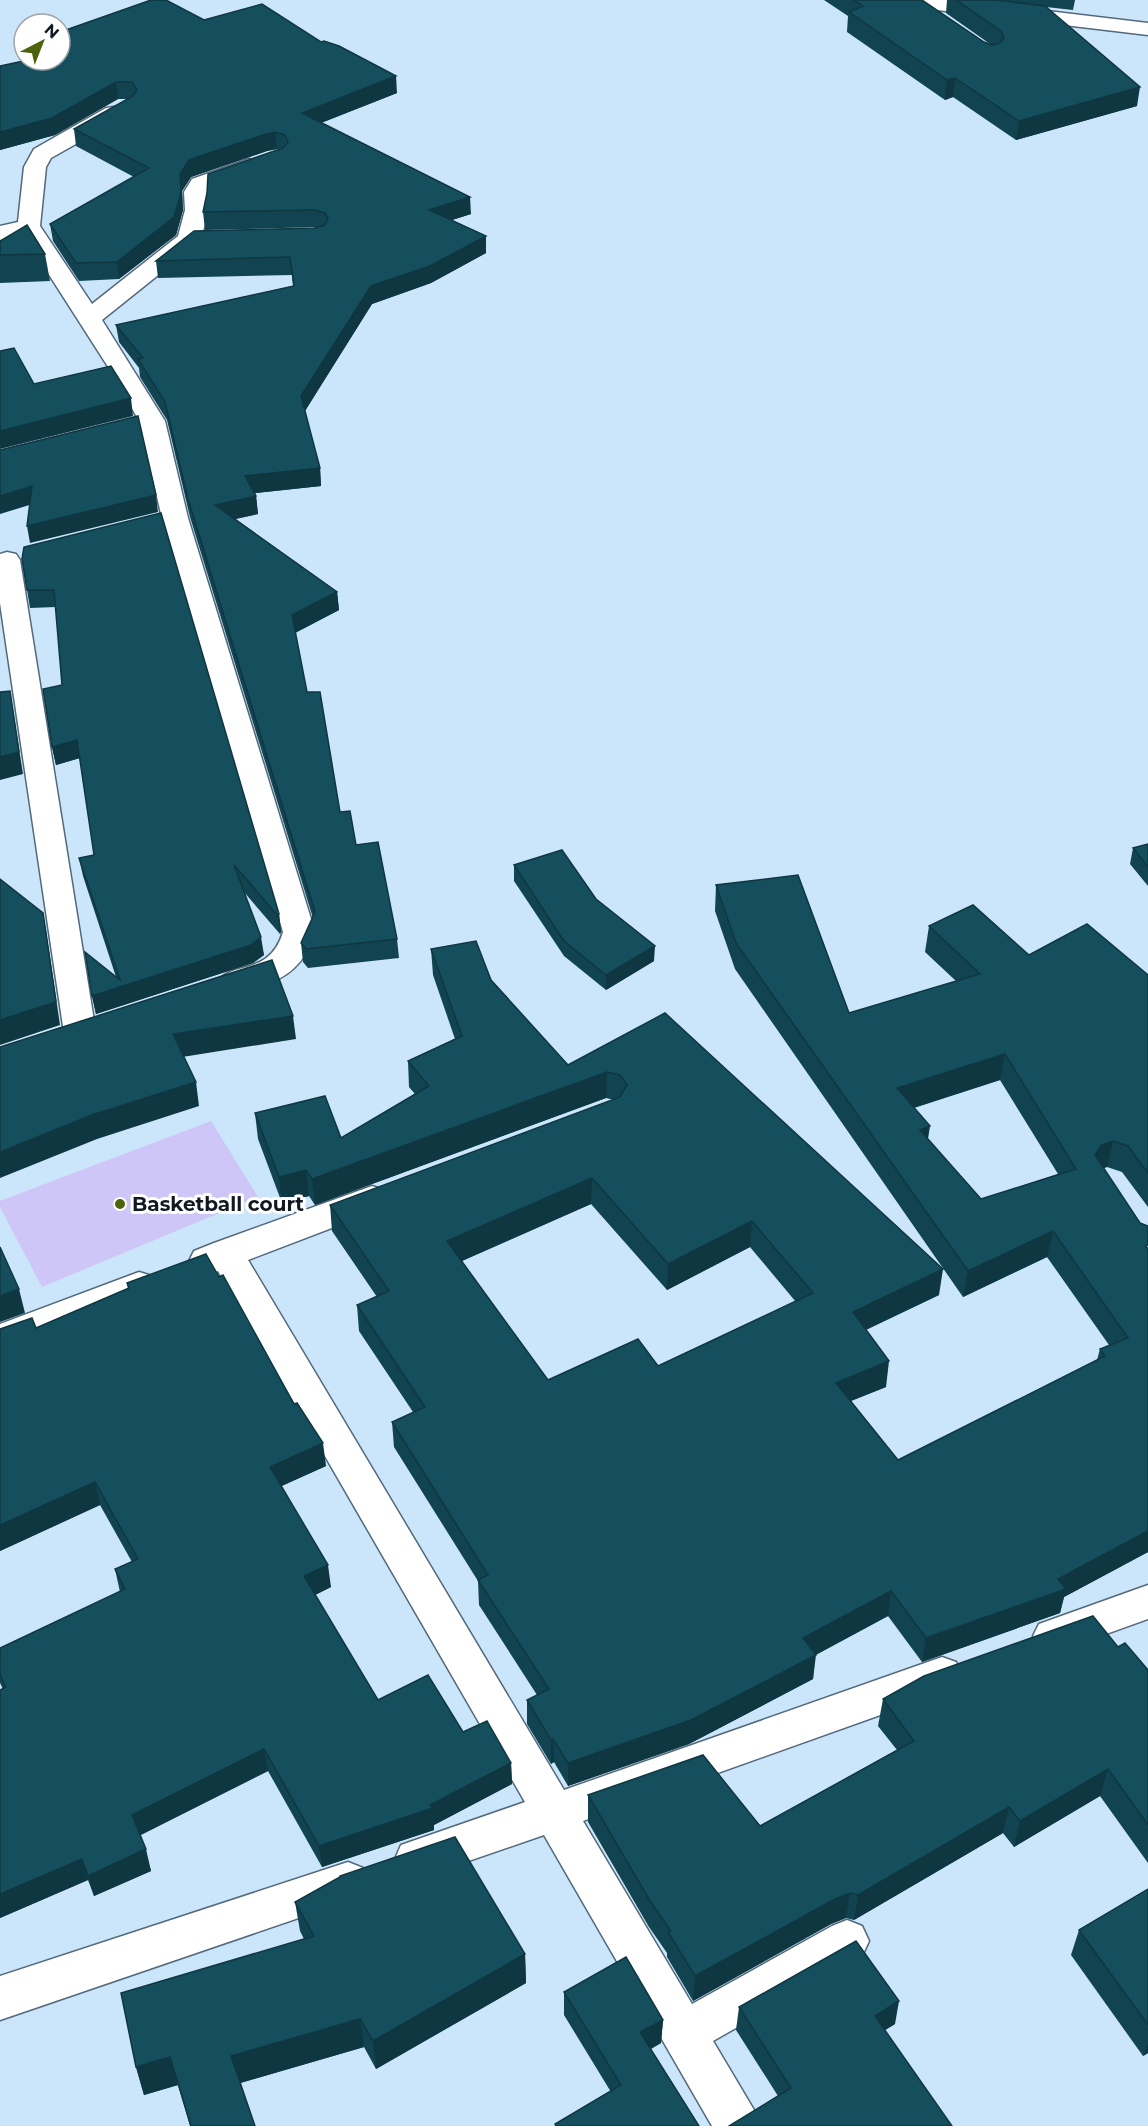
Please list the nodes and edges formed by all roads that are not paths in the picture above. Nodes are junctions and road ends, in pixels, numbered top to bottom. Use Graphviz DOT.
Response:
graph roads {
  1 [pos="910,0"];
  2 [pos="924,0"];
  3 [pos="946,26"];
  4 [pos="1148,29"];
  5 [pos="126,106"];
  6 [pos="265,161"];
  7 [pos="29,226"];
  8 [pos="0,233"];
  9 [pos="189,239"];
  10 [pos="212,239"];
  11 [pos="88,319"];
  12 [pos="12,558"];
  13 [pos="200,994"];
  14 [pos="113,1022"];
  15 [pos="80,1033"];
  16 [pos="50,1042"];
  17 [pos="405,1187"];
  18 [pos="226,1253"];
  19 [pos="0,1339"];
  20 [pos="1148,1602"];
  21 [pos="555,1812"];
  22 [pos="847,1941"];
  23 [pos="0,1998"];
  24 [pos="684,2032"];
  25 [pos="738,2126"];
  1 -- 3 [label="street"];
  2 -- 4 [label="street"];
  5 -- 7 [label="street"];
  6 -- 9 [label="street"];
  7 -- 8 [label="street"];
  7 -- 11 [label="street"];
  9 -- 10 [label="street"];
  9 -- 11 [label="street"];
  11 -- 13 [label="street"];
  12 -- 15 [label="street"];
  14 -- 15 [label="street"];
  15 -- 16 [label="street"];
  17 -- 18 [label="street"];
  18 -- 19 [label="street"];
  18 -- 21 [label="street"];
  20 -- 21 [label="street"];
  21 -- 23 [label="street"];
  21 -- 24 [label="street"];
  22 -- 24 [label="street"];
  24 -- 25 [label="street"];
}
